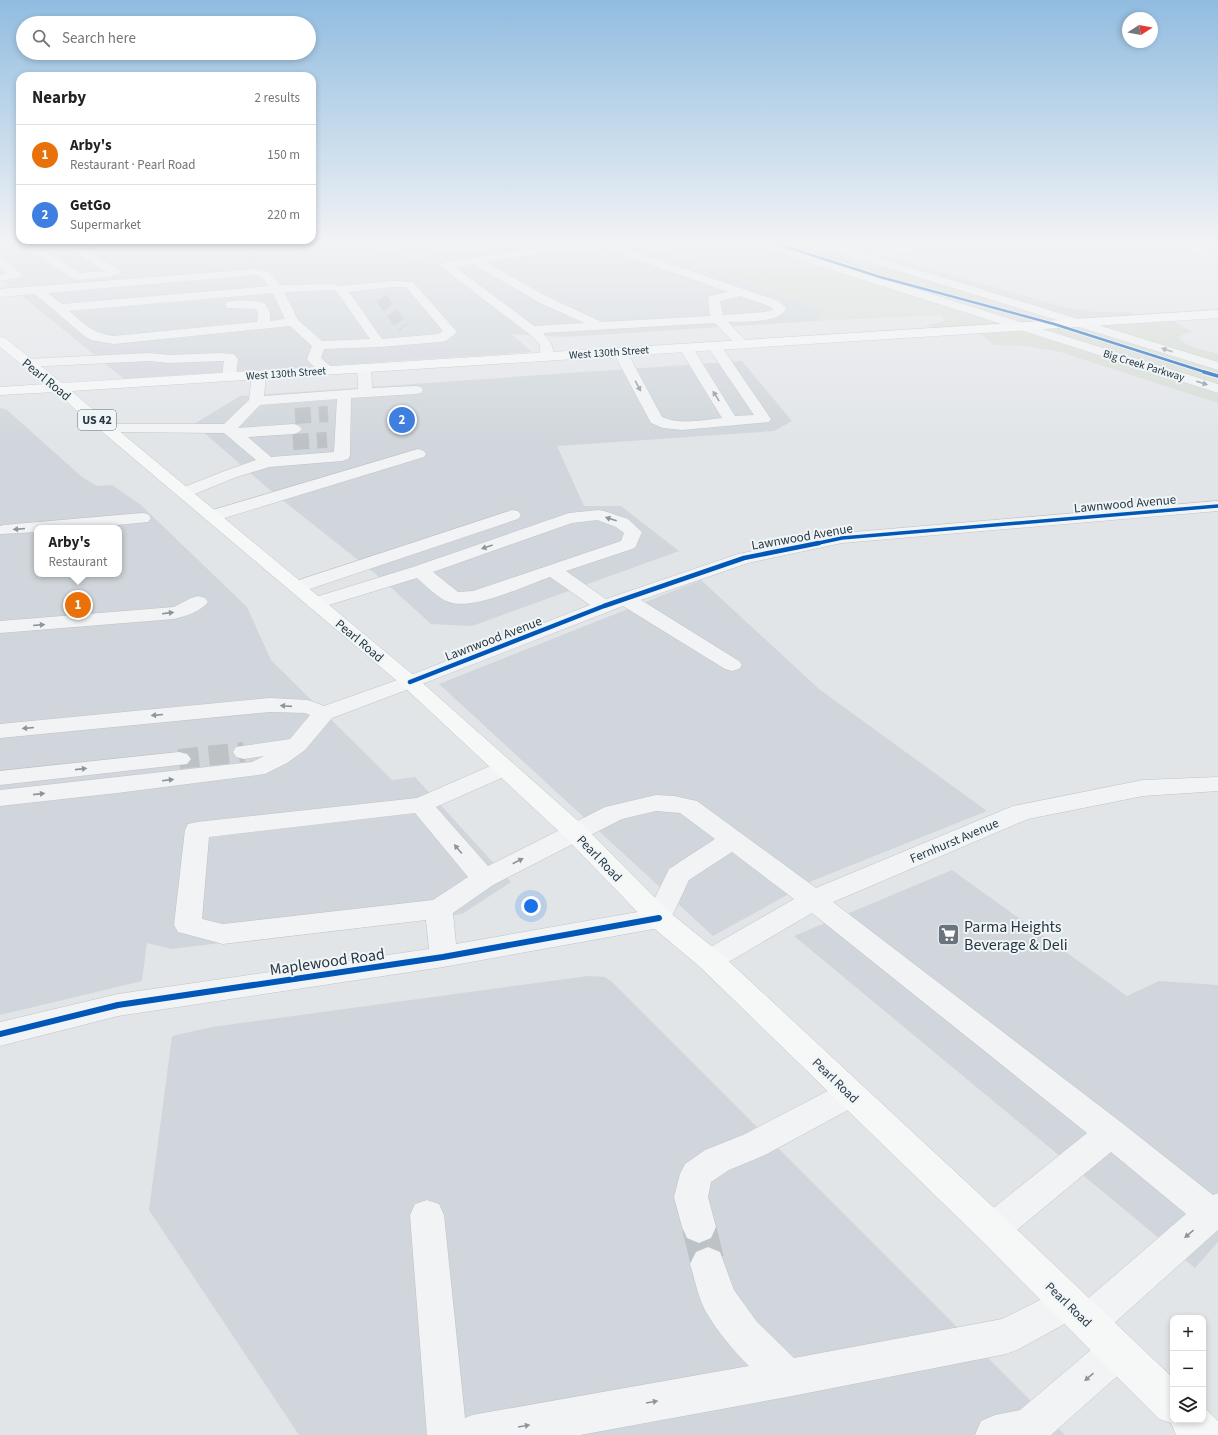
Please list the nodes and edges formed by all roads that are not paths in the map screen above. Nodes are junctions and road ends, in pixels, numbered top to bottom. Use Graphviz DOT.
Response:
graph roads {
  1 [pos="60,308"];
  2 [pos="200,308"];
  3 [pos="262,308"];
  4 [pos="286,308"];
  5 [pos="354,308"];
  6 [pos="430,308"];
  7 [pos="503,308"];
  8 [pos="561,308"];
  9 [pos="715,308"];
  10 [pos="780,308"];
  11 [pos="962,308"];
  12 [pos="1035,308"];
  13 [pos="230,311"];
  14 [pos="1218,314"];
  15 [pos="70,318"];
  16 [pos="717,318"];
  17 [pos="293,322"];
  18 [pos="1082,322"];
  19 [pos="263,326"];
  20 [pos="600,326"];
  21 [pos="1019,326"];
  22 [pos="233,328"];
  23 [pos="403,328"];
  24 [pos="532,330"];
  25 [pos="0,341"];
  26 [pos="413,341"];
  27 [pos="379,343"];
  28 [pos="743,344"];
  29 [pos="319,345"];
  30 [pos="714,346"];
  31 [pos="686,348"];
  32 [pos="620,352"];
  33 [pos="546,356"];
  34 [pos="27,362"];
  35 [pos="1218,366"];
  36 [pos="364,368"];
  37 [pos="328,370"];
  38 [pos="259,375"];
  39 [pos="230,376"];
  40 [pos="58,387"];
  41 [pos="1218,388"];
  42 [pos="416,390"];
  43 [pos="0,391"];
  44 [pos="365,394"];
  45 [pos="344,395"];
  46 [pos="256,401"];
  47 [pos="731,421"];
  48 [pos="343,426"];
  49 [pos="234,427"];
  50 [pos="107,428"];
  51 [pos="249,445"];
  52 [pos="418,454"];
  53 [pos="267,462"];
  54 [pos="185,493"];
  55 [pos="1218,506"];
  56 [pos="512,515"];
  57 [pos="212,516"];
  58 [pos="142,518"];
  59 [pos="62,525"];
  60 [pos="34,527"];
  61 [pos="4,530"];
  62 [pos="552,570"];
  63 [pos="420,571"];
  64 [pos="306,595"];
  65 [pos="626,599"];
  66 [pos="198,602"];
  67 [pos="604,606"];
  68 [pos="0,627"];
  69 [pos="732,665"];
  70 [pos="410,682"];
  71 [pos="324,713"];
  72 [pos="0,730"];
  73 [pos="297,744"];
  74 [pos="244,752"];
  75 [pos="179,759"];
  76 [pos="505,768"];
  77 [pos="0,778"];
  78 [pos="1218,784"];
  79 [pos="0,798"];
  80 [pos="421,804"];
  81 [pos="576,832"];
  82 [pos="732,840"];
  83 [pos="484,879"];
  84 [pos="813,900"];
  85 [pos="439,908"];
  86 [pos="659,918"];
  87 [pos="443,957"];
  88 [pos="710,960"];
  89 [pos="0,1034"];
  90 [pos="850,1094"];
  91 [pos="1111,1133"];
  92 [pos="1215,1211"];
  93 [pos="428,1215"];
  94 [pos="699,1227"];
  95 [pos="992,1229"];
  96 [pos="708,1264"];
  97 [pos="1078,1313"];
  98 [pos="1118,1351"];
  99 [pos="787,1378"];
  100 [pos="1170,1402"];
  101 [pos="1192,1423"];
  102 [pos="447,1435"];
  103 [pos="472,1435"];
  104 [pos="995,1435"];
  105 [pos="1204,1435"];
  1 -- 15 [label="street"];
  2 -- 15 [label="street"];
  3 -- 19 [label="street"];
  4 -- 17 [label="street"];
  5 -- 27 [label="street"];
  6 -- 26 [label="street"];
  7 -- 24 [label="street"];
  8 -- 20 [label="street"];
  9 -- 16 [label="street"];
  10 -- 16 [label="street"];
  11 -- 21 [label="street, Big Creek Parkway"];
  12 -- 18 [label="street, Big Creek Parkway"];
  13 -- 22 [label="street"];
  14 -- 18 [label="main road, West 130th Street"];
  15 -- 22 [label="street"];
  16 -- 20 [label="street"];
  16 -- 28 [label="street"];
  17 -- 19 [label="street"];
  17 -- 29 [label="street"];
  18 -- 21 [label="main road, West 130th Street"];
  35 -- 18 [label="street, Big Creek Parkway, one-way"];
  19 -- 22 [label="street"];
  20 -- 24 [label="street"];
  21 -- 28 [label="main road, West 130th Street"];
  21 -- 41 [label="street, Big Creek Parkway, one-way"];
  23 -- 26 [label="street"];
  24 -- 33 [label="street"];
  25 -- 34 [label="main road, Pearl Road / US 42"];
  26 -- 27 [label="street"];
  27 -- 29 [label="street"];
  28 -- 30 [label="main road, West 130th Street"];
  29 -- 37 [label="street"];
  30 -- 31 [label="main road, West 130th Street"];
  30 -- 47 [label="street"];
  31 -- 32 [label="main road, West 130th Street"];
  47 -- 31 [label="street, one-way"];
  32 -- 33 [label="main road, West 130th Street"];
  32 -- 47 [label="street, one-way"];
  33 -- 36 [label="main road, West 130th Street"];
  34 -- 39 [label="street"];
  34 -- 40 [label="main road, Pearl Road / US 42"];
  36 -- 37 [label="main road, West 130th Street"];
  36 -- 44 [label="street"];
  37 -- 38 [label="main road, West 130th Street"];
  38 -- 39 [label="main road, West 130th Street"];
  38 -- 46 [label="street"];
  39 -- 40 [label="main road, West 130th Street"];
  40 -- 43 [label="main road, West 130th Street"];
  40 -- 50 [label="main road, Pearl Road / US 42"];
  42 -- 44 [label="street"];
  44 -- 45 [label="street"];
  45 -- 46 [label="street"];
  45 -- 48 [label="street"];
  46 -- 49 [label="street"];
  48 -- 48 [label="street"];
  48 -- 53 [label="street"];
  49 -- 50 [label="street"];
  49 -- 51 [label="street"];
  49 -- 51 [label="street"];
  50 -- 54 [label="main road, Pearl Road / US 42"];
  51 -- 53 [label="street"];
  52 -- 57 [label="street"];
  53 -- 54 [label="street"];
  54 -- 57 [label="main road, Pearl Road / US 42"];
  55 -- 65 [label="street, Lawnwood Avenue"];
  56 -- 64 [label="street"];
  57 -- 64 [label="main road, Pearl Road / US 42"];
  58 -- 59 [label="street, one-way"];
  60 -- 61 [label="street, one-way"];
  62 -- 63 [label="street"];
  62 -- 63 [label="street, one-way"];
  62 -- 67 [label="street"];
  63 -- 64 [label="street"];
  64 -- 70 [label="main road, Pearl Road / US 42"];
  65 -- 67 [label="street, Lawnwood Avenue"];
  65 -- 69 [label="street"];
  68 -- 66 [label="street, one-way"];
  67 -- 70 [label="street, Lawnwood Avenue"];
  70 -- 71 [label="street, Lawnwood Avenue"];
  70 -- 76 [label="main road, Pearl Road / US 42"];
  71 -- 72 [label="street, one-way"];
  71 -- 73 [label="street"];
  73 -- 74 [label="street"];
  79 -- 73 [label="street, one-way"];
  77 -- 75 [label="street, one-way"];
  76 -- 80 [label="street"];
  76 -- 81 [label="main road, Pearl Road / US 42"];
  78 -- 84 [label="street, Fernhurst Avenue"];
  83 -- 80 [label="street, one-way"];
  80 -- 85 [label="street"];
  81 -- 82 [label="street"];
  83 -- 81 [label="street, one-way"];
  81 -- 86 [label="main road, Pearl Road / US 42"];
  82 -- 84 [label="street"];
  82 -- 86 [label="street"];
  83 -- 85 [label="street"];
  84 -- 88 [label="street, Fernhurst Avenue"];
  84 -- 91 [label="street"];
  85 -- 87 [label="street"];
  86 -- 87 [label="street, Maplewood Road"];
  86 -- 88 [label="main road, Pearl Road / US 42"];
  87 -- 89 [label="street, Maplewood Road"];
  88 -- 90 [label="main road, Pearl Road / US 42"];
  90 -- 94 [label="street"];
  90 -- 95 [label="main road, Pearl Road / US 42"];
  91 -- 92 [label="street"];
  91 -- 95 [label="street"];
  92 -- 97 [label="street, one-way"];
  93 -- 102 [label="street"];
  95 -- 97 [label="main road, Pearl Road / US 42"];
  96 -- 99 [label="street"];
  97 -- 98 [label="main road, Pearl Road / US 42"];
  97 -- 99 [label="street"];
  98 -- 100 [label="main road, Pearl Road / US 42"];
  98 -- 104 [label="street, one-way"];
  103 -- 99 [label="street, one-way"];
  101 -- 105 [label="main road"];
}
